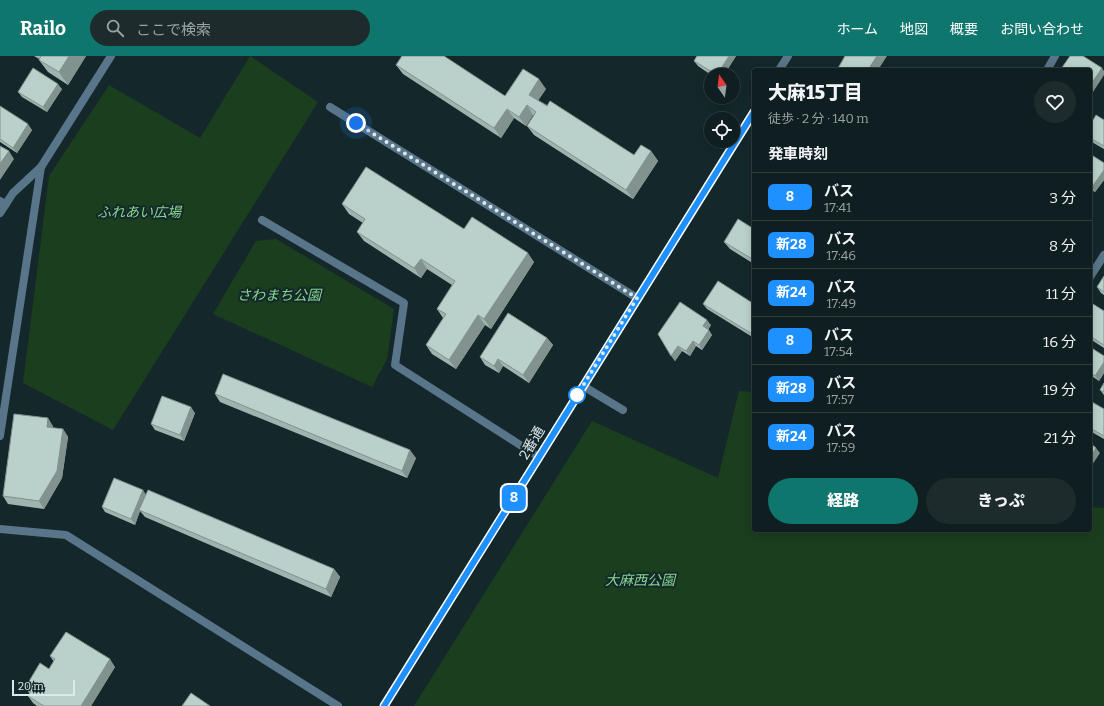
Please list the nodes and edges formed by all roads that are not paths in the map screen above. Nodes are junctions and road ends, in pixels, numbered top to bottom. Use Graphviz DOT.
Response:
graph roads {
  1 [pos="111,56"];
  2 [pos="788,56"];
  3 [pos="1056,56"];
  4 [pos="780,68"];
  5 [pos="1048,68"];
  6 [pos="330,107"];
  7 [pos="752,115"];
  8 [pos="41,167"];
  9 [pos="3,203"];
  10 [pos="0,213"];
  11 [pos="262,220"];
  12 [pos="1104,255"];
  13 [pos="1092,274"];
  14 [pos="637,298"];
  15 [pos="583,386"];
  16 [pos="623,410"];
  17 [pos="0,436"];
  18 [pos="539,457"];
  19 [pos="0,529"];
  20 [pos="338,706"];
  21 [pos="384,706"];
  1 -- 8 [label="street"];
  2 -- 4 [label="street"];
  3 -- 5 [label="street"];
  6 -- 14 [label="street"];
  7 -- 14 [label="street, 2番通"];
  8 -- 9 [label="street"];
  8 -- 17 [label="street"];
  9 -- 10 [label="street"];
  11 -- 18 [label="street"];
  12 -- 13 [label="street"];
  14 -- 15 [label="street, 2番通"];
  15 -- 16 [label="street"];
  15 -- 18 [label="street, 2番通"];
  18 -- 21 [label="street, 2番通"];
  19 -- 20 [label="street"];
}
